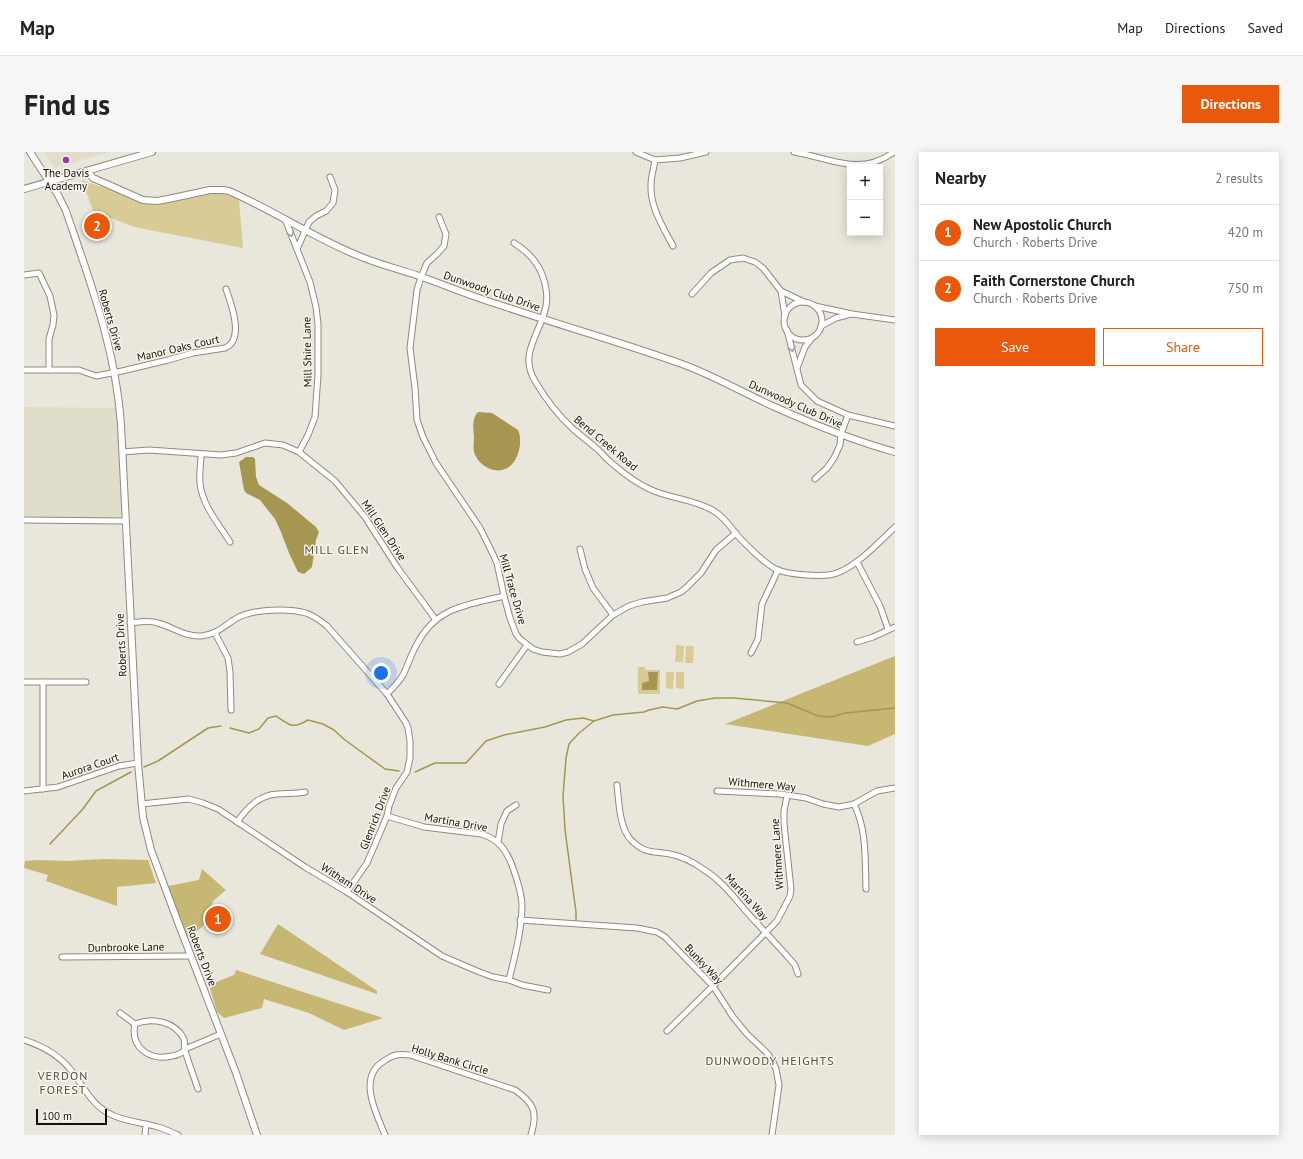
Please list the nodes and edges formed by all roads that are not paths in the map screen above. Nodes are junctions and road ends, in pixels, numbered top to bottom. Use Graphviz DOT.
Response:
graph roads {
  1 [pos="30,152"];
  2 [pos="152,152"];
  3 [pos="636,152"];
  4 [pos="706,152"];
  5 [pos="794,152"];
  6 [pos="894,152"];
  7 [pos="803,153"];
  8 [pos="656,160"];
  9 [pos="87,170"];
  10 [pos="330,177"];
  11 [pos="50,182"];
  12 [pos="24,189"];
  13 [pos="439,217"];
  14 [pos="285,219"];
  15 [pos="306,230"];
  16 [pos="514,243"];
  17 [pos="673,246"];
  18 [pos="297,249"];
  19 [pos="24,275"];
  20 [pos="421,277"];
  21 [pos="226,288"];
  22 [pos="781,291"];
  23 [pos="692,294"];
  24 [pos="804,302"];
  25 [pos="815,306"];
  26 [pos="852,314"];
  27 [pos="785,316"];
  28 [pos="542,318"];
  29 [pos="895,320"];
  30 [pos="821,326"];
  31 [pos="787,330"];
  32 [pos="812,337"];
  33 [pos="797,369"];
  34 [pos="24,370"];
  35 [pos="49,370"];
  36 [pos="117,372"];
  37 [pos="848,415"];
  38 [pos="895,426"];
  39 [pos="841,434"];
  40 [pos="122,452"];
  41 [pos="299,452"];
  42 [pos="895,452"];
  43 [pos="201,454"];
  44 [pos="815,479"];
  45 [pos="24,520"];
  46 [pos="125,521"];
  47 [pos="895,527"];
  48 [pos="736,533"];
  49 [pos="230,542"];
  50 [pos="580,549"];
  51 [pos="857,562"];
  52 [pos="778,570"];
  53 [pos="504,596"];
  54 [pos="613,615"];
  55 [pos="436,620"];
  56 [pos="130,623"];
  57 [pos="895,627"];
  58 [pos="888,629"];
  59 [pos="215,633"];
  60 [pos="857,642"];
  61 [pos="527,644"];
  62 [pos="751,653"];
  63 [pos="24,682"];
  64 [pos="43,682"];
  65 [pos="86,682"];
  66 [pos="499,684"];
  67 [pos="388,694"];
  68 [pos="231,710"];
  69 [pos="138,763"];
  70 [pos="617,785"];
  71 [pos="895,788"];
  72 [pos="44,789"];
  73 [pos="24,791"];
  74 [pos="717,791"];
  75 [pos="305,792"];
  76 [pos="787,796"];
  77 [pos="141,804"];
  78 [pos="854,804"];
  79 [pos="516,805"];
  80 [pos="387,816"];
  81 [pos="236,822"];
  82 [pos="498,842"];
  83 [pos="866,889"];
  84 [pos="347,892"];
  85 [pos="520,920"];
  86 [pos="766,933"];
  87 [pos="190,956"];
  88 [pos="62,957"];
  89 [pos="798,974"];
  90 [pos="509,980"];
  91 [pos="713,986"];
  92 [pos="548,990"];
  93 [pos="120,1013"];
  94 [pos="135,1024"];
  95 [pos="667,1031"];
  96 [pos="221,1034"];
  97 [pos="24,1040"];
  98 [pos="185,1049"];
  99 [pos="198,1089"];
  100 [pos="146,1125"];
  101 [pos="145,1135"];
  102 [pos="178,1135"];
  103 [pos="257,1135"];
  104 [pos="385,1135"];
  105 [pos="531,1135"];
  106 [pos="772,1135"];
  1 -- 11 [label="street, Roberts Drive"];
  2 -- 9 [label="street"];
  3 -- 8 [label="street"];
  4 -- 8 [label="street"];
  5 -- 7 [label="street"];
  6 -- 7 [label="street"];
  8 -- 17 [label="street"];
  9 -- 11 [label="street"];
  9 -- 14 [label="street, Dunwoody Club Drive"];
  10 -- 15 [label="street"];
  11 -- 12 [label="street"];
  11 -- 36 [label="street, Roberts Drive"];
  13 -- 20 [label="street, Mill Trace Drive"];
  14 -- 15 [label="street, Dunwoody Club Drive"];
  14 -- 18 [label="street, Mill Shire Lane, one-way"];
  15 -- 18 [label="street"];
  15 -- 20 [label="street, Dunwoody Club Drive"];
  16 -- 28 [label="street, Bend Creek Road"];
  18 -- 41 [label="street, Mill Shire Lane"];
  19 -- 35 [label="street"];
  20 -- 28 [label="street, Dunwoody Club Drive"];
  20 -- 53 [label="street, Mill Trace Drive"];
  21 -- 36 [label="street, Manor Oaks Court"];
  22 -- 23 [label="street"];
  22 -- 24 [label="street"];
  22 -- 27 [label="street"];
  24 -- 25 [label="street"];
  24 -- 27 [label="street"];
  25 -- 26 [label="street"];
  25 -- 30 [label="street"];
  26 -- 29 [label="street"];
  26 -- 30 [label="street"];
  27 -- 31 [label="street"];
  28 -- 39 [label="street, Dunwoody Club Drive"];
  28 -- 48 [label="street, Bend Creek Road"];
  30 -- 32 [label="street"];
  31 -- 32 [label="street"];
  31 -- 33 [label="street, one-way"];
  32 -- 33 [label="street"];
  33 -- 37 [label="street"];
  34 -- 35 [label="street"];
  35 -- 36 [label="street"];
  36 -- 40 [label="street, Roberts Drive"];
  37 -- 38 [label="street"];
  37 -- 39 [label="street"];
  39 -- 42 [label="street, Dunwoody Club Drive"];
  39 -- 44 [label="street"];
  40 -- 43 [label="street, Mill Glen Drive"];
  40 -- 46 [label="street, Roberts Drive"];
  41 -- 43 [label="street, Mill Glen Drive"];
  41 -- 55 [label="street, Mill Glen Drive"];
  43 -- 49 [label="street"];
  45 -- 46 [label="street"];
  46 -- 56 [label="street, Roberts Drive"];
  47 -- 51 [label="street, Bend Creek Road"];
  48 -- 52 [label="street, Bend Creek Road"];
  48 -- 54 [label="street, Mill Trace Drive"];
  50 -- 54 [label="street"];
  51 -- 52 [label="street, Bend Creek Road"];
  51 -- 58 [label="street"];
  52 -- 62 [label="street"];
  53 -- 55 [label="street"];
  53 -- 61 [label="street, Mill Trace Drive"];
  54 -- 61 [label="street, Mill Trace Drive"];
  55 -- 67 [label="street"];
  56 -- 59 [label="street, Glenrich Drive"];
  56 -- 69 [label="street, Roberts Drive"];
  57 -- 58 [label="street"];
  58 -- 60 [label="street"];
  59 -- 67 [label="street, Glenrich Drive"];
  59 -- 68 [label="street"];
  61 -- 66 [label="street"];
  63 -- 64 [label="street"];
  64 -- 65 [label="street"];
  64 -- 72 [label="street"];
  67 -- 80 [label="street, Glenrich Drive"];
  69 -- 72 [label="street, Aurora Court"];
  69 -- 77 [label="street, Roberts Drive"];
  70 -- 86 [label="street, Martina Way"];
  71 -- 78 [label="street, Withmere Way"];
  72 -- 73 [label="street, Aurora Court"];
  74 -- 76 [label="street, Withmere Way"];
  75 -- 81 [label="street"];
  76 -- 78 [label="street, Withmere Way"];
  76 -- 86 [label="street, Withmere Lane"];
  77 -- 81 [label="street, Witham Drive"];
  77 -- 87 [label="street, Roberts Drive"];
  78 -- 83 [label="street"];
  79 -- 82 [label="street"];
  80 -- 82 [label="street, Martina Drive"];
  80 -- 84 [label="street, Glenrich Drive"];
  81 -- 84 [label="street, Witham Drive"];
  82 -- 85 [label="street, Martina Drive"];
  84 -- 90 [label="street, Witham Drive"];
  85 -- 90 [label="street, Martina Drive"];
  85 -- 91 [label="street, Bunky Way"];
  86 -- 89 [label="street, Martina Way"];
  86 -- 91 [label="street, Withmere Lane"];
  87 -- 88 [label="street, Dunbrooke Lane"];
  87 -- 96 [label="street, Roberts Drive"];
  90 -- 92 [label="street, Witham Drive"];
  91 -- 95 [label="street, Withmere Lane"];
  91 -- 106 [label="street, Bunky Way"];
  93 -- 94 [label="street"];
  94 -- 98 [label="street"];
  94 -- 98 [label="street"];
  96 -- 98 [label="street"];
  96 -- 103 [label="street, Roberts Drive"];
  97 -- 100 [label="street"];
  98 -- 99 [label="street"];
  100 -- 101 [label="street"];
  100 -- 102 [label="street"];
  104 -- 105 [label="street, Holly Bank Circle"];
}
